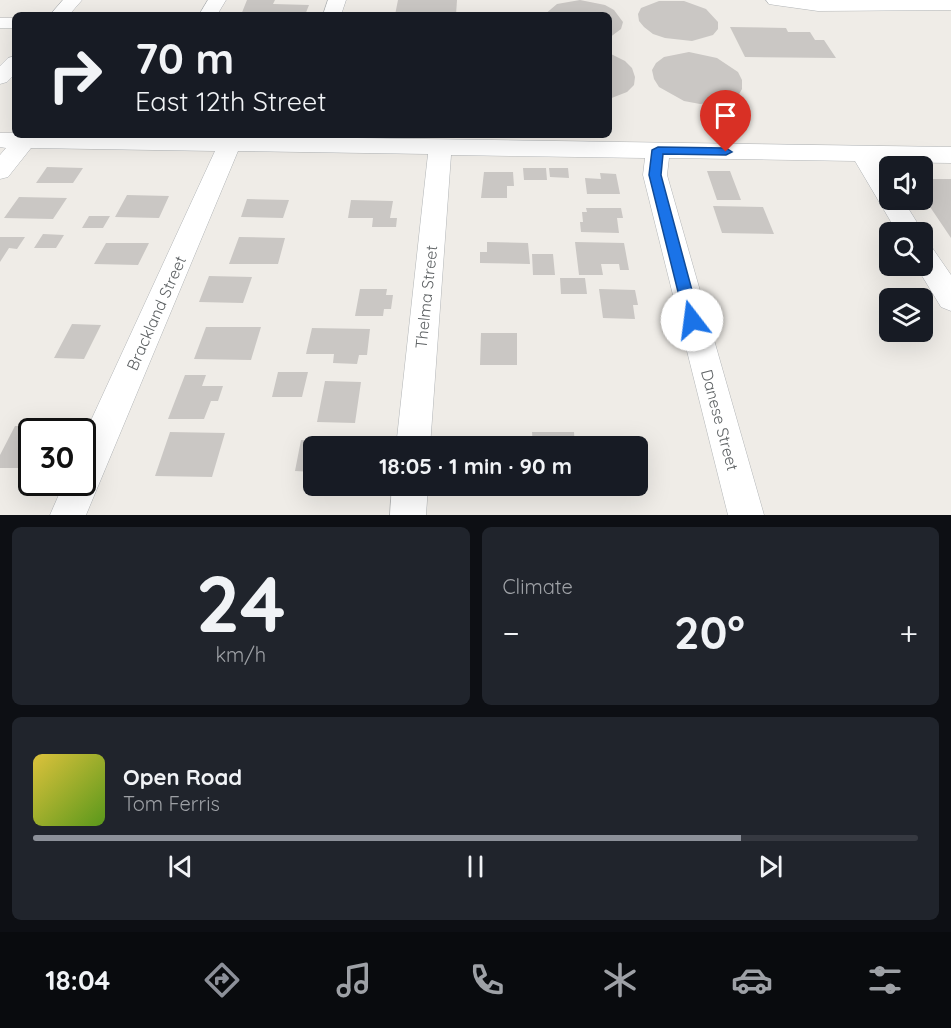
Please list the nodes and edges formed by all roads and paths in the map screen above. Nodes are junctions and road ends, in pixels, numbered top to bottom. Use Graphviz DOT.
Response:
graph roads {
  1 [pos="73,0"];
  2 [pos="775,0"];
  3 [pos="869,2"];
  4 [pos="951,5"];
  5 [pos="62,12"];
  6 [pos="12,65"];
  7 [pos="0,78"];
  8 [pos="0,140"];
  9 [pos="24,141"];
  10 [pos="230,144"];
  11 [pos="441,147"];
  12 [pos="658,150"];
  13 [pos="862,154"];
  14 [pos="951,155"];
  15 [pos="0,171"];
  16 [pos="879,181"];
  17 [pos="933,270"];
  18 [pos="951,299"];
  19 [pos="414,436"];
  20 [pos="96,450"];
  21 [pos="76,496"];
  22 [pos="409,496"];
  23 [pos="68,515"];
  24 [pos="408,515"];
  25 [pos="746,515"];
  1 -- 5 [label="street"];
  2 -- 3 [label="street"];
  3 -- 4 [label="street"];
  6 -- 7 [label="street"];
  8 -- 9 [label="street"];
  9 -- 10 [label="street"];
  9 -- 15 [label="street"];
  10 -- 11 [label="street"];
  10 -- 20 [label="street, Brackland Street"];
  11 -- 12 [label="street"];
  11 -- 19 [label="street, Thelma Street"];
  12 -- 13 [label="street"];
  12 -- 25 [label="street, Danese Street"];
  13 -- 14 [label="street"];
  13 -- 16 [label="street"];
  17 -- 18 [label="street"];
  21 -- 23 [label="street, Brackland Street"];
  22 -- 24 [label="street"];
}
